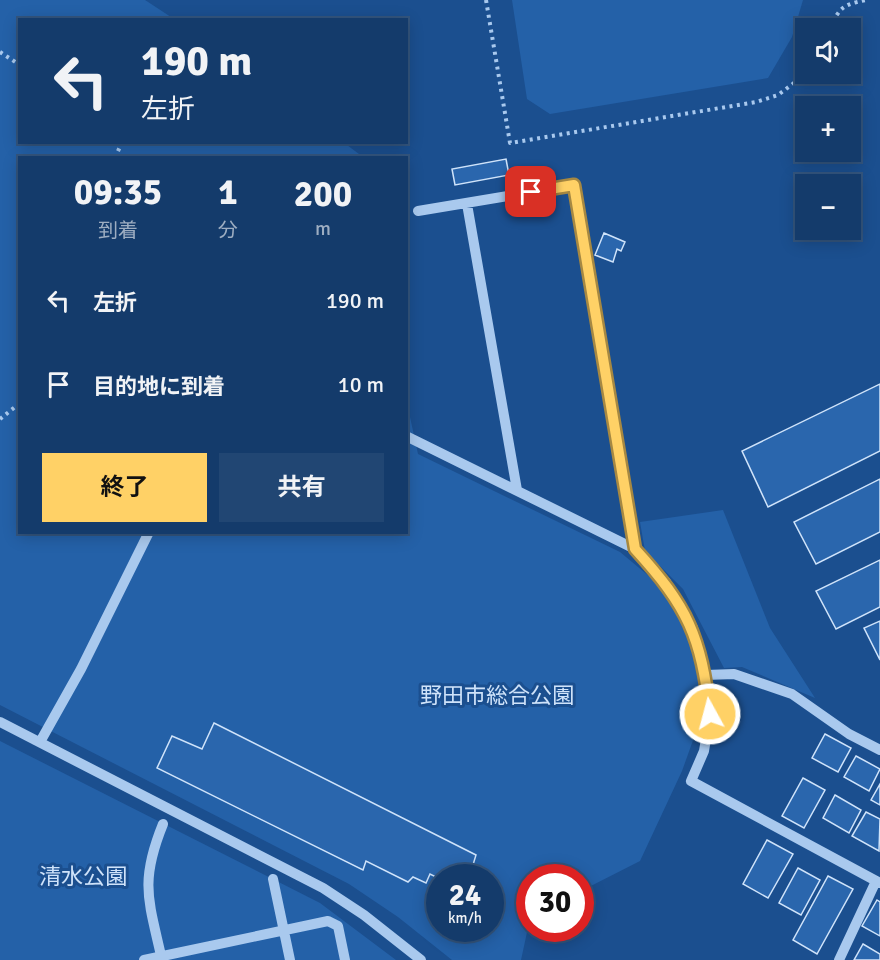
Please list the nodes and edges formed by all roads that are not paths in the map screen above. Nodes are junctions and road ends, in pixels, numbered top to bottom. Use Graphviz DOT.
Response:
graph roads {
  1 [pos="466,204"];
  2 [pos="418,211"];
  3 [pos="408,437"];
  4 [pos="517,490"];
  5 [pos="148,534"];
  6 [pos="635,549"];
  7 [pos="706,675"];
  8 [pos="0,722"];
  9 [pos="40,742"];
  10 [pos="880,750"];
  11 [pos="163,824"];
  12 [pos="273,879"];
  13 [pos="878,882"];
  14 [pos="284,931"];
  15 [pos="162,958"];
  16 [pos="144,960"];
  17 [pos="290,960"];
  18 [pos="345,960"];
  19 [pos="421,960"];
  20 [pos="839,960"];
  1 -- 2 [label="street"];
  1 -- 4 [label="street"];
  1 -- 6 [label="street"];
  3 -- 4 [label="street"];
  4 -- 6 [label="street"];
  5 -- 9 [label="street"];
  6 -- 7 [label="street"];
  7 -- 10 [label="street"];
  7 -- 13 [label="street"];
  8 -- 9 [label="street"];
  9 -- 19 [label="street"];
  11 -- 15 [label="street"];
  12 -- 14 [label="street"];
  13 -- 20 [label="street"];
  14 -- 15 [label="street"];
  14 -- 17 [label="street"];
  14 -- 18 [label="street"];
  15 -- 16 [label="street"];
}
